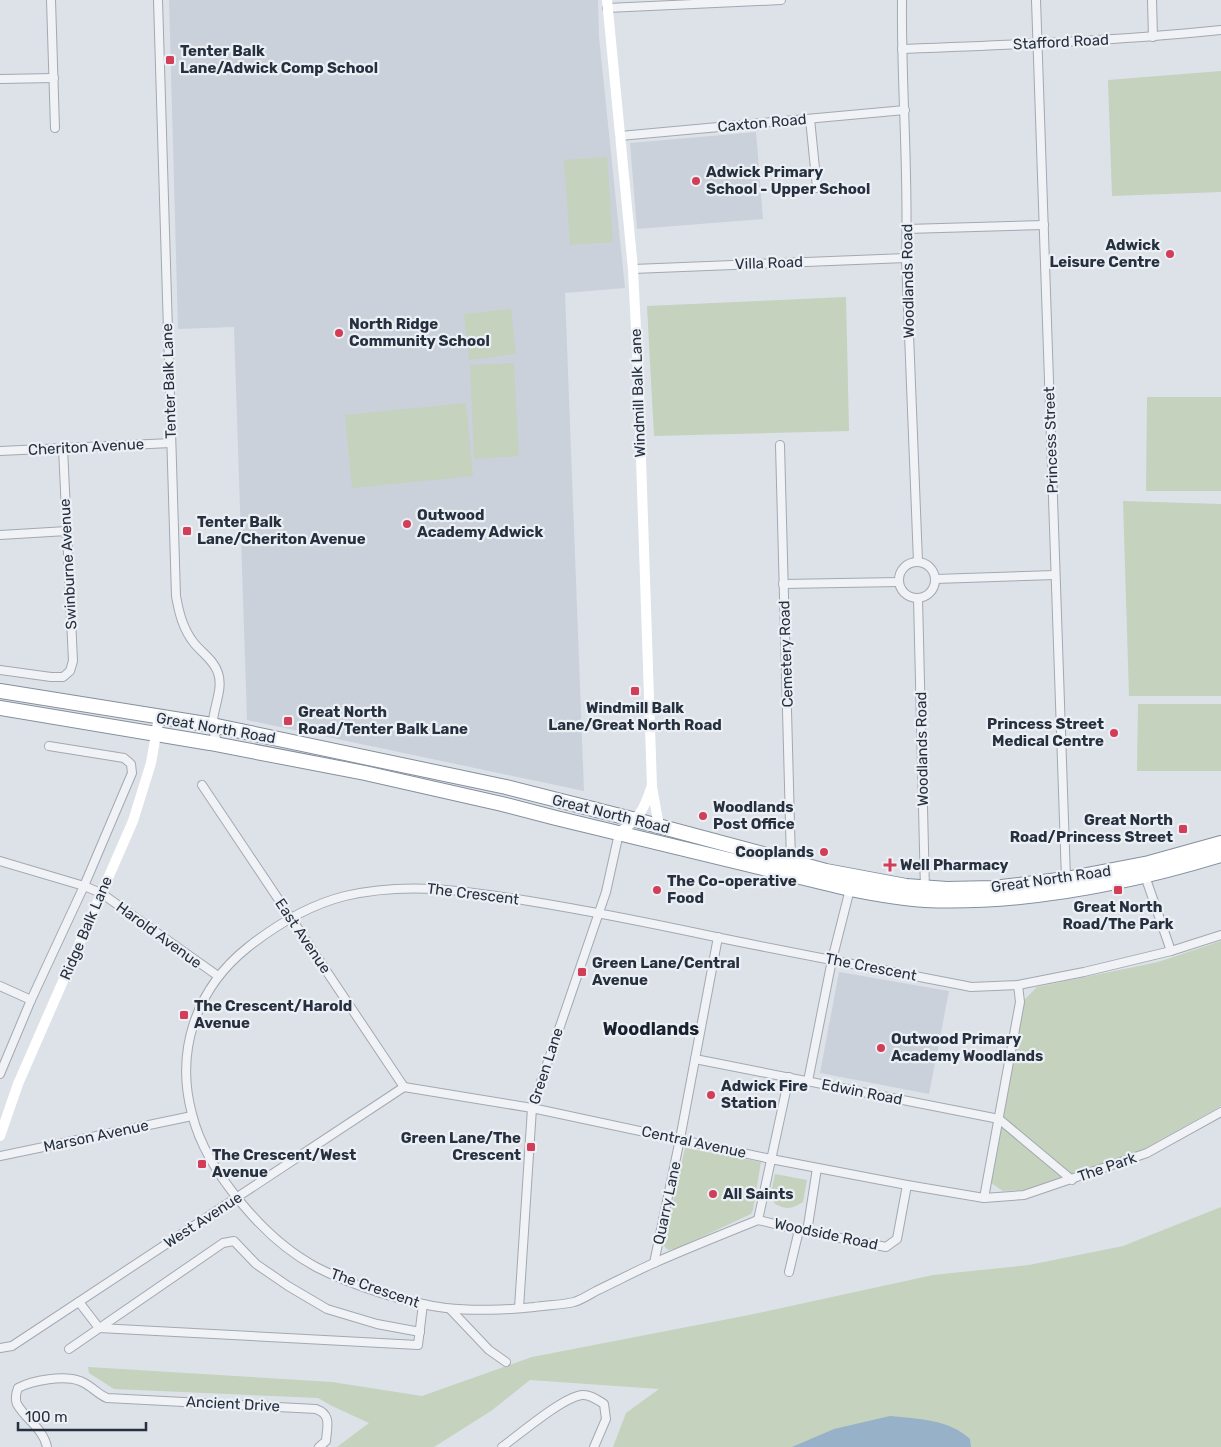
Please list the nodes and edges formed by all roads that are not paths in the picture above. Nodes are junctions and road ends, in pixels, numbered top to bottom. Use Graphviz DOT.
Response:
graph roads {
  1 [pos="51,0"];
  2 [pos="158,0"];
  3 [pos="781,0"];
  4 [pos="902,0"];
  5 [pos="1036,0"];
  6 [pos="1152,0"];
  7 [pos="607,4"];
  8 [pos="1221,30"];
  9 [pos="1153,37"];
  10 [pos="1038,44"];
  11 [pos="902,49"];
  12 [pos="54,78"];
  13 [pos="0,80"];
  14 [pos="905,110"];
  15 [pos="810,119"];
  16 [pos="55,128"];
  17 [pos="620,136"];
  18 [pos="817,188"];
  19 [pos="1044,225"];
  20 [pos="907,229"];
  21 [pos="906,258"];
  22 [pos="633,269"];
  23 [pos="171,443"];
  24 [pos="780,445"];
  25 [pos="63,448"];
  26 [pos="0,451"];
  27 [pos="67,531"];
  28 [pos="0,535"];
  29 [pos="918,562"];
  30 [pos="1055,576"];
  31 [pos="935,579"];
  32 [pos="899,582"];
  33 [pos="783,584"];
  34 [pos="918,598"];
  35 [pos="0,670"];
  36 [pos="0,691"];
  37 [pos="0,708"];
  38 [pos="159,717"];
  39 [pos="212,726"];
  40 [pos="156,734"];
  41 [pos="196,740"];
  42 [pos="221,745"];
  43 [pos="49,746"];
  44 [pos="202,785"];
  45 [pos="652,786"];
  46 [pos="636,820"];
  47 [pos="659,826"];
  48 [pos="619,833"];
  49 [pos="1221,843"];
  50 [pos="1221,856"];
  51 [pos="0,861"];
  52 [pos="791,862"];
  53 [pos="1145,876"];
  54 [pos="1066,879"];
  55 [pos="84,886"];
  56 [pos="850,889"];
  57 [pos="101,893"];
  58 [pos="925,894"];
  59 [pos="599,912"];
  60 [pos="291,918"];
  61 [pos="1221,935"];
  62 [pos="718,937"];
  63 [pos="1171,951"];
  64 [pos="832,960"];
  65 [pos="218,976"];
  66 [pos="1018,985"];
  67 [pos="0,986"];
  68 [pos="31,1000"];
  69 [pos="695,1059"];
  70 [pos="0,1074"];
  71 [pos="789,1077"];
  72 [pos="808,1081"];
  73 [pos="404,1086"];
  74 [pos="532,1108"];
  75 [pos="1221,1112"];
  76 [pos="192,1116"];
  77 [pos="999,1119"];
  78 [pos="2,1121"];
  79 [pos="0,1136"];
  80 [pos="680,1140"];
  81 [pos="0,1156"];
  82 [pos="771,1159"];
  83 [pos="817,1168"];
  84 [pos="1072,1180"];
  85 [pos="907,1186"];
  86 [pos="237,1198"];
  87 [pos="984,1198"];
  88 [pos="758,1220"];
  89 [pos="803,1231"];
  90 [pos="654,1263"];
  91 [pos="789,1272"];
  92 [pos="80,1302"];
  93 [pos="423,1304"];
  94 [pos="519,1308"];
  95 [pos="450,1309"];
  96 [pos="99,1328"];
  97 [pos="420,1332"];
  98 [pos="0,1348"];
  99 [pos="69,1349"];
  100 [pos="506,1362"];
  101 [pos="47,1447"];
  102 [pos="319,1447"];
  103 [pos="502,1447"];
  104 [pos="594,1447"];
  1 -- 12 [label="street"];
  2 -- 23 [label="street, Tenter Balk Lane"];
  3 -- 7 [label="street"];
  4 -- 11 [label="street, Woodlands Road"];
  5 -- 10 [label="street, Princess Street"];
  6 -- 9 [label="street"];
  7 -- 17 [label="street, Windmill Balk Lane"];
  8 -- 9 [label="street, Stafford Road"];
  9 -- 10 [label="street, Stafford Road"];
  10 -- 11 [label="street, Stafford Road"];
  10 -- 19 [label="street, Princess Street"];
  11 -- 14 [label="street, Woodlands Road"];
  12 -- 13 [label="street"];
  12 -- 16 [label="street"];
  14 -- 15 [label="street, Caxton Road"];
  14 -- 20 [label="street, Woodlands Road"];
  15 -- 17 [label="street, Caxton Road"];
  15 -- 18 [label="street"];
  17 -- 22 [label="street, Windmill Balk Lane"];
  19 -- 20 [label="street"];
  19 -- 30 [label="street, Princess Street"];
  20 -- 21 [label="street, Woodlands Road"];
  21 -- 22 [label="street, Villa Road"];
  21 -- 29 [label="street, Woodlands Road"];
  22 -- 45 [label="street, Windmill Balk Lane"];
  23 -- 25 [label="street, Cheriton Avenue"];
  23 -- 39 [label="street, Tenter Balk Lane"];
  24 -- 33 [label="street, Cemetery Road"];
  25 -- 26 [label="street, Cheriton Avenue"];
  25 -- 27 [label="street, Swinburne Avenue"];
  27 -- 28 [label="street"];
  27 -- 35 [label="street, Swinburne Avenue"];
  29 -- 31 [label="street"];
  29 -- 32 [label="street"];
  30 -- 31 [label="street"];
  30 -- 54 [label="street, Princess Street"];
  31 -- 34 [label="street"];
  32 -- 33 [label="street"];
  32 -- 34 [label="street"];
  33 -- 52 [label="street, Cemetery Road"];
  34 -- 58 [label="street, Woodlands Road"];
  36 -- 38 [label="highway, Great North Road"];
  37 -- 40 [label="highway, Great North Road"];
  38 -- 39 [label="highway, Great North Road"];
  38 -- 40 [label="street, Ridge Balk Lane"];
  39 -- 41 [label="street"];
  39 -- 42 [label="street"];
  39 -- 46 [label="highway, Great North Road"];
  40 -- 41 [label="highway, Great North Road"];
  40 -- 57 [label="street, Ridge Balk Lane"];
  41 -- 42 [label="highway, Great North Road"];
  42 -- 48 [label="highway, Great North Road"];
  43 -- 55 [label="street, Ridge Balk Lane"];
  44 -- 60 [label="street, East Avenue"];
  45 -- 46 [label="street, Windmill Balk Lane"];
  45 -- 47 [label="street, Windmill Balk Lane"];
  46 -- 47 [label="highway, Great North Road"];
  46 -- 48 [label="street"];
  47 -- 52 [label="highway, Great North Road"];
  48 -- 56 [label="highway, Great North Road"];
  48 -- 59 [label="street, Green Lane"];
  49 -- 54 [label="highway, Great North Road"];
  50 -- 53 [label="highway, Great North Road"];
  51 -- 55 [label="street, Harold Avenue"];
  52 -- 58 [label="highway, Great North Road"];
  53 -- 58 [label="highway, Great North Road"];
  53 -- 63 [label="street"];
  54 -- 58 [label="highway, Great North Road"];
  55 -- 57 [label="street, Harold Avenue"];
  55 -- 68 [label="street, Ridge Balk Lane"];
  56 -- 58 [label="highway, Great North Road"];
  56 -- 64 [label="street"];
  57 -- 65 [label="street, Harold Avenue"];
  57 -- 78 [label="street, Ridge Balk Lane"];
  59 -- 60 [label="street, The Crescent"];
  59 -- 62 [label="street, The Crescent"];
  59 -- 74 [label="street, Green Lane"];
  60 -- 65 [label="street, The Crescent"];
  60 -- 73 [label="street, East Avenue"];
  61 -- 63 [label="street"];
  62 -- 64 [label="street, The Crescent"];
  62 -- 69 [label="street, Quarry Lane"];
  63 -- 66 [label="street"];
  64 -- 66 [label="street, The Crescent"];
  64 -- 72 [label="street"];
  65 -- 76 [label="street, The Crescent"];
  66 -- 77 [label="street"];
  67 -- 68 [label="street"];
  68 -- 70 [label="street, Ridge Balk Lane"];
  69 -- 71 [label="street, Edwin Road"];
  69 -- 80 [label="street, Quarry Lane"];
  71 -- 72 [label="street, Edwin Road"];
  71 -- 82 [label="street"];
  72 -- 77 [label="street, Edwin Road"];
  73 -- 74 [label="street, Central Avenue"];
  73 -- 86 [label="street, West Avenue"];
  74 -- 80 [label="street, Central Avenue"];
  74 -- 94 [label="street, Green Lane"];
  75 -- 84 [label="street, The Park"];
  76 -- 81 [label="street, Marson Avenue"];
  76 -- 86 [label="street, The Crescent"];
  77 -- 84 [label="street"];
  77 -- 87 [label="street"];
  78 -- 79 [label="street, Ridge Balk Lane"];
  80 -- 82 [label="street, Central Avenue"];
  80 -- 90 [label="street, Quarry Lane"];
  82 -- 83 [label="street, Central Avenue"];
  82 -- 88 [label="street"];
  83 -- 85 [label="street, Central Avenue"];
  83 -- 89 [label="street"];
  84 -- 87 [label="street, The Park"];
  85 -- 87 [label="street, Central Avenue"];
  85 -- 89 [label="street, Woodside Road"];
  86 -- 92 [label="street, West Avenue"];
  86 -- 93 [label="street, The Crescent"];
  88 -- 89 [label="street, Woodside Road"];
  88 -- 90 [label="street, The Crescent"];
  89 -- 91 [label="street"];
  90 -- 94 [label="street, The Crescent"];
  92 -- 96 [label="street"];
  92 -- 98 [label="street, West Avenue"];
  93 -- 95 [label="street, The Crescent"];
  93 -- 97 [label="street"];
  94 -- 95 [label="street, The Crescent"];
  95 -- 100 [label="street"];
  96 -- 97 [label="street"];
  96 -- 97 [label="street"];
  96 -- 99 [label="street"];
  101 -- 102 [label="street, Ancient Drive"];
  103 -- 104 [label="street"];
}
